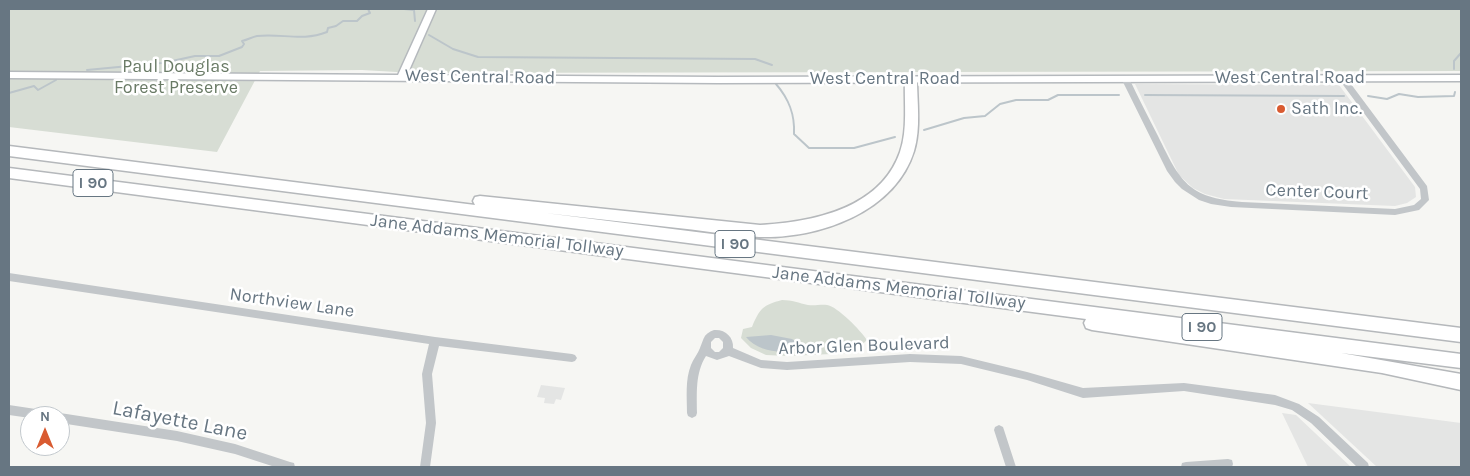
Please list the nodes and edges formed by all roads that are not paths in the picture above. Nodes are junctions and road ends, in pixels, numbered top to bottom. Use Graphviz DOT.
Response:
graph roads {
  1 [pos="432,9"];
  2 [pos="9,75"];
  3 [pos="402,76"];
  4 [pos="1125,78"];
  5 [pos="1342,78"];
  6 [pos="1461,78"];
  7 [pos="911,79"];
  8 [pos="9,150"];
  9 [pos="9,173"];
  10 [pos="242,181"];
  11 [pos="9,278"];
  12 [pos="943,294"];
  13 [pos="1461,335"];
  14 [pos="435,341"];
  15 [pos="705,349"];
  16 [pos="728,350"];
  17 [pos="572,358"];
  18 [pos="1461,361"];
  19 [pos="1461,382"];
  20 [pos="692,413"];
  21 [pos="70,420"];
  22 [pos="1000,430"];
  23 [pos="1228,464"];
  24 [pos="290,467"];
  25 [pos="425,467"];
  26 [pos="1011,467"];
  27 [pos="1186,467"];
  28 [pos="1364,467"];
  1 -- 3 [label="street"];
  2 -- 3 [label="street, West Central Road"];
  3 -- 7 [label="street, West Central Road"];
  4 -- 5 [label="street, West Central Road"];
  4 -- 5 [label="street, Center Court"];
  4 -- 7 [label="street, West Central Road"];
  5 -- 6 [label="street, West Central Road"];
  7 -- 10 [label="highway"];
  8 -- 10 [label="highway, Jane Addams Memorial Tollway / I 90"];
  9 -- 12 [label="highway, Jane Addams Memorial Tollway / I 90"];
  10 -- 13 [label="highway, Jane Addams Memorial Tollway / I 90"];
  11 -- 14 [label="street, Northview Lane"];
  12 -- 18 [label="highway, Jane Addams Memorial Tollway / I 90"];
  12 -- 19 [label="highway"];
  14 -- 17 [label="street, Northview Lane"];
  14 -- 25 [label="street"];
  15 -- 16 [label="street, Arbor Glen Boulevard"];
  15 -- 16 [label="street, Arbor Glen Boulevard"];
  15 -- 20 [label="street, Arbor Glen Boulevard"];
  16 -- 28 [label="street, Arbor Glen Boulevard"];
  21 -- 24 [label="street, Lafayette Lane"];
  22 -- 26 [label="street"];
  23 -- 27 [label="street"];
}
